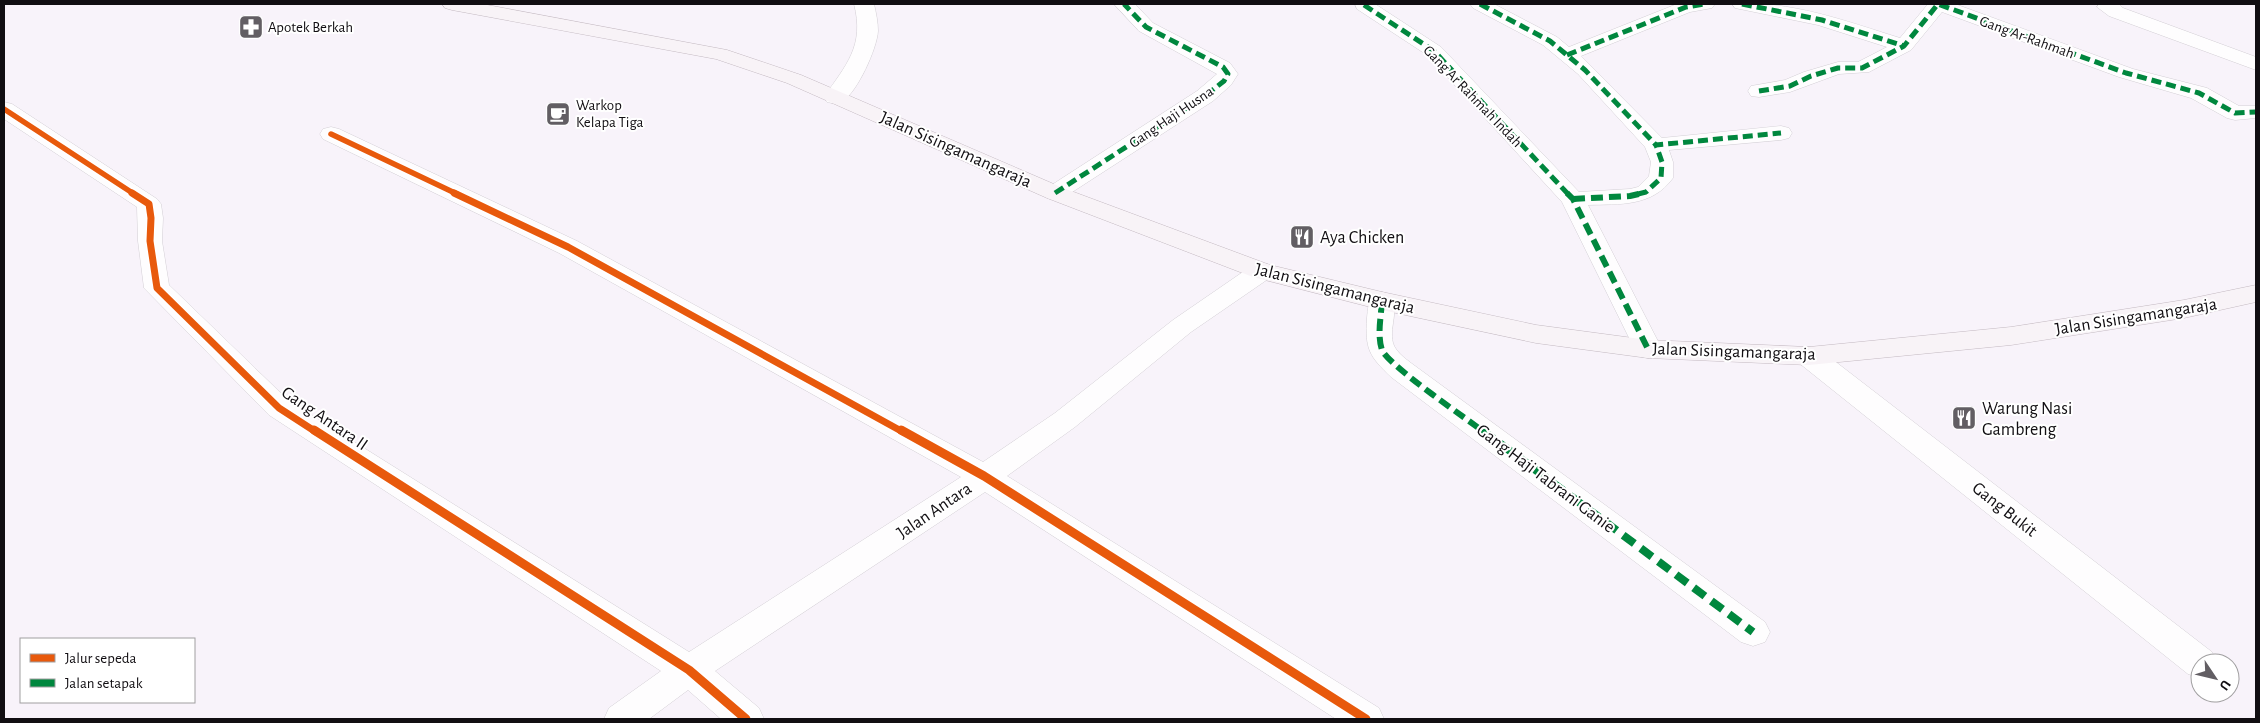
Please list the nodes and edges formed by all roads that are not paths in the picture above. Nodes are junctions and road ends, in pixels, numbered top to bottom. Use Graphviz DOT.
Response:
graph roads {
  1 [pos="452,4"];
  2 [pos="864,4"];
  3 [pos="1124,4"];
  4 [pos="1480,4"];
  5 [pos="1705,4"];
  6 [pos="1742,4"];
  7 [pos="2109,4"];
  8 [pos="1364,5"];
  9 [pos="1904,46"];
  10 [pos="1567,55"];
  11 [pos="2256,64"];
  12 [pos="1759,91"];
  13 [pos="835,97"];
  14 [pos="4,109"];
  15 [pos="2256,112"];
  16 [pos="1780,133"];
  17 [pos="331,134"];
  18 [pos="1656,145"];
  19 [pos="1055,193"];
  20 [pos="1573,200"];
  21 [pos="1262,271"];
  22 [pos="2256,294"];
  23 [pos="1382,301"];
  24 [pos="1648,349"];
  25 [pos="1808,356"];
  26 [pos="984,476"];
  27 [pos="1753,632"];
  28 [pos="2190,655"];
  29 [pos="689,670"];
  30 [pos="622,719"];
  31 [pos="746,719"];
  32 [pos="1366,719"];
  1 -- 13 [label="main road, Jalan Sisingamangaraja"];
  2 -- 13 [label="street"];
  3 -- 19 [label="street, Gang Haji Husna"];
  4 -- 10 [label="street"];
  5 -- 10 [label="street"];
  6 -- 9 [label="street"];
  7 -- 11 [label="street"];
  8 -- 20 [label="street, Gang Ar Rahmah Indah"];
  9 -- 12 [label="street, Gang Ar-Rahmah"];
  9 -- 15 [label="street, Gang Ar-Rahmah"];
  10 -- 18 [label="street"];
  13 -- 19 [label="main road, Jalan Sisingamangaraja"];
  14 -- 29 [label="street, Gang Antara II"];
  16 -- 18 [label="street"];
  17 -- 26 [label="street"];
  18 -- 20 [label="street"];
  19 -- 21 [label="main road, Jalan Sisingamangaraja"];
  20 -- 24 [label="street, Gang Ar Rahmah Indah"];
  21 -- 23 [label="main road, Jalan Sisingamangaraja"];
  21 -- 26 [label="street, Jalan Antara"];
  22 -- 25 [label="main road, Jalan Sisingamangaraja"];
  23 -- 24 [label="main road, Jalan Sisingamangaraja"];
  23 -- 27 [label="street, Gang Haji Tabrani Ganie"];
  24 -- 25 [label="main road, Jalan Sisingamangaraja"];
  25 -- 28 [label="street, Gang Bukit"];
  26 -- 29 [label="street, Jalan Antara"];
  26 -- 32 [label="street"];
  29 -- 30 [label="street, Jalan Antara"];
  29 -- 31 [label="street, Gang Antara II"];
}
